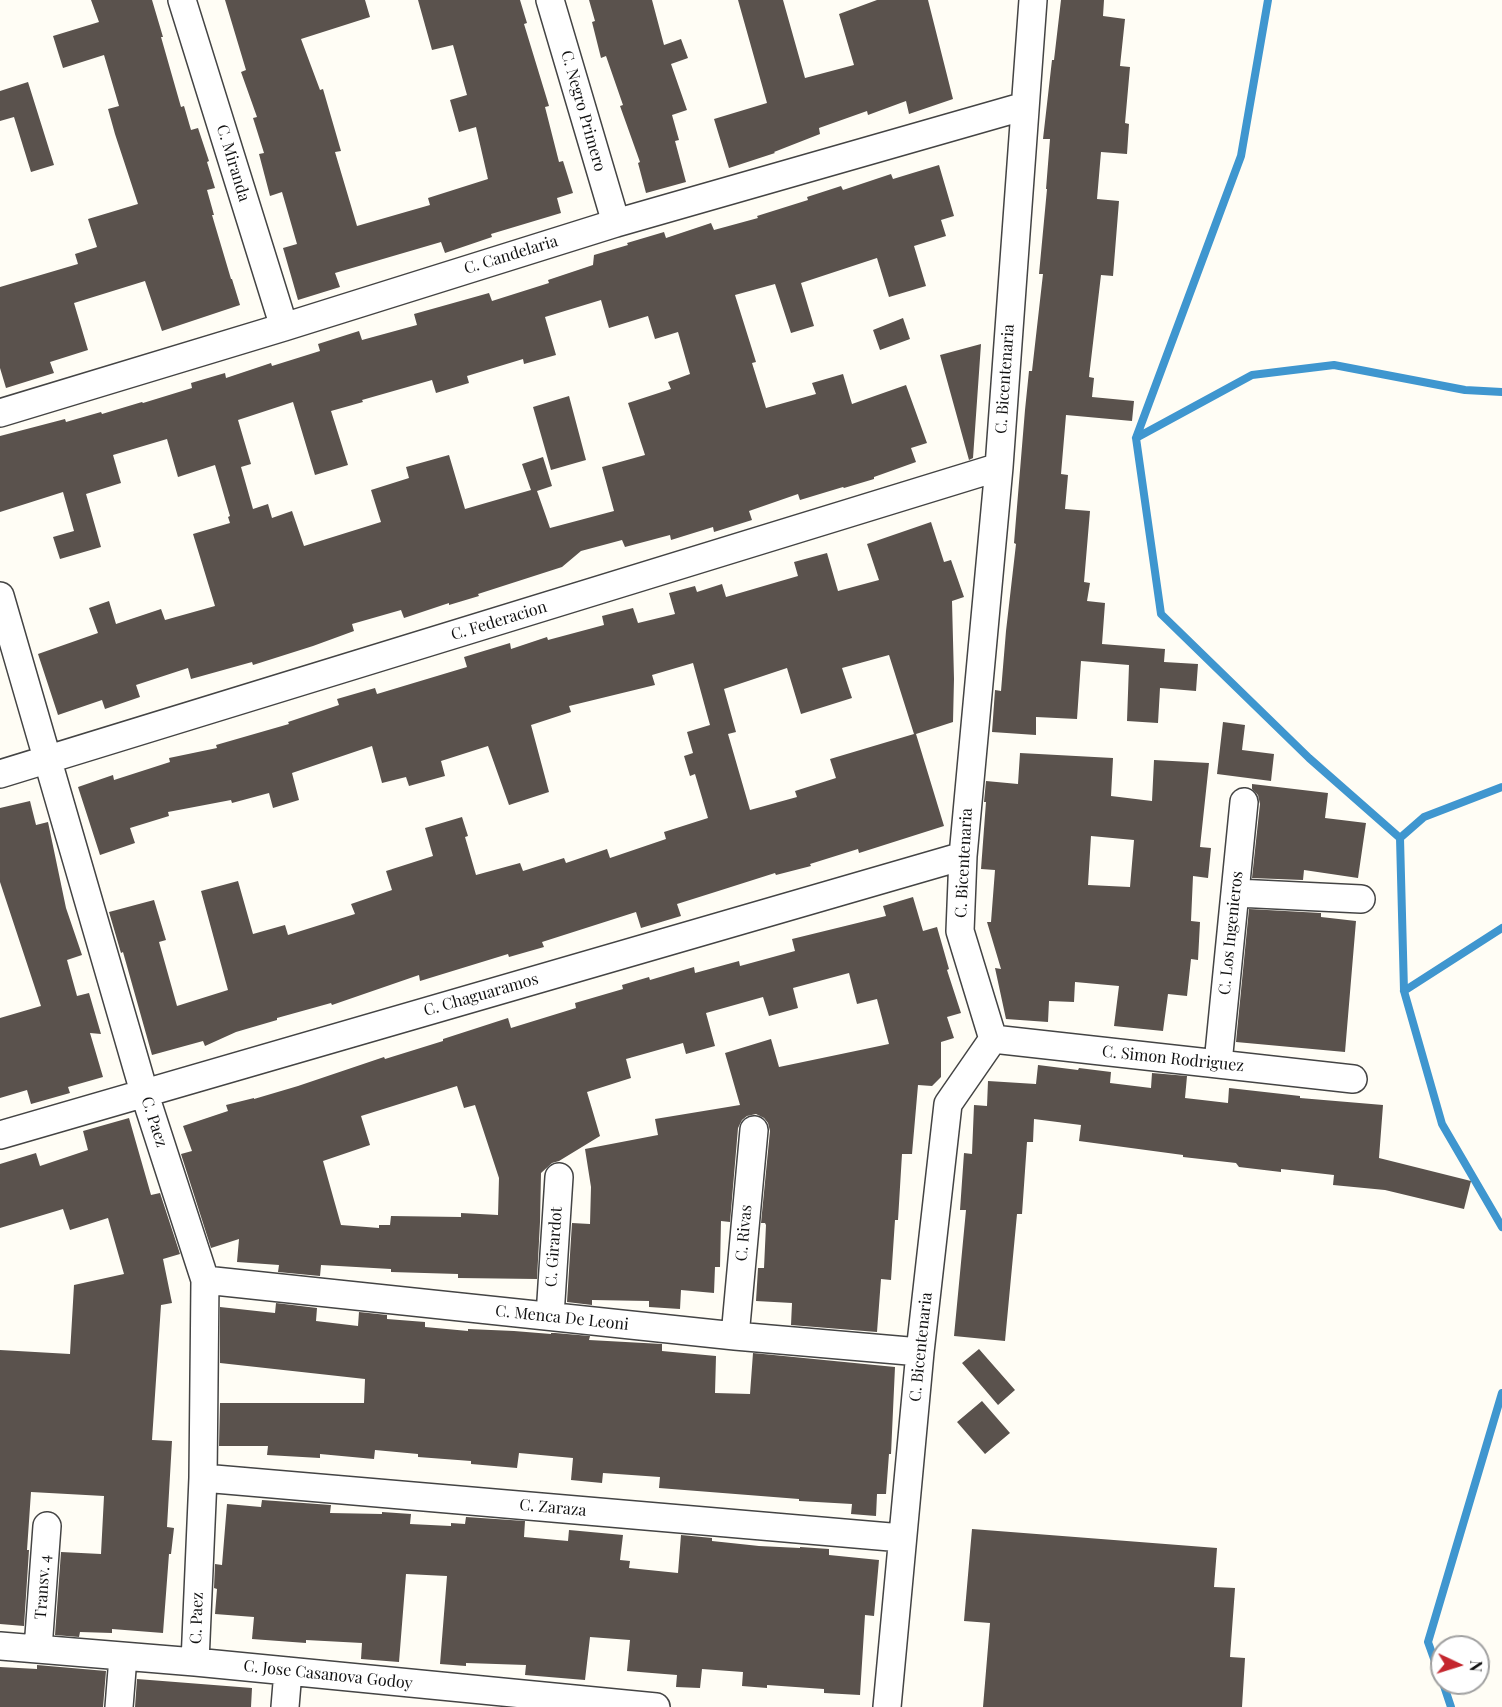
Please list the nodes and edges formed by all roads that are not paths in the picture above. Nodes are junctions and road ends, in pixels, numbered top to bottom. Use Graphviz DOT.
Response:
graph roads {
  1 [pos="182,0"];
  2 [pos="550,0"];
  3 [pos="1033,0"];
  4 [pos="1025,106"];
  5 [pos="616,223"];
  6 [pos="284,327"];
  7 [pos="0,413"];
  8 [pos="999,467"];
  9 [pos="0,596"];
  10 [pos="48,760"];
  11 [pos="0,774"];
  12 [pos="1244,802"];
  13 [pos="963,856"];
  14 [pos="1236,893"];
  15 [pos="1361,899"];
  16 [pos="993,1039"];
  17 [pos="1218,1063"];
  18 [pos="1353,1079"];
  19 [pos="144,1092"];
  20 [pos="754,1130"];
  21 [pos="0,1135"];
  22 [pos="559,1177"];
  23 [pos="205,1280"];
  24 [pos="550,1316"];
  25 [pos="735,1336"];
  26 [pos="920,1352"];
  27 [pos="203,1478"];
  28 [pos="47,1526"];
  29 [pos="902,1538"];
  30 [pos="0,1646"];
  31 [pos="38,1649"];
  32 [pos="123,1657"];
  33 [pos="195,1662"];
  34 [pos="288,1671"];
  35 [pos="463,1698"];
  36 [pos="119,1707"];
  37 [pos="285,1707"];
  38 [pos="656,1707"];
  39 [pos="887,1707"];
  1 -- 6 [label="street, C. Miranda"];
  2 -- 5 [label="street, C. Negro Primero"];
  3 -- 4 [label="street, C. Bicentenaria"];
  4 -- 5 [label="street, C. Candelaria"];
  4 -- 8 [label="street, C. Bicentenaria"];
  5 -- 6 [label="street, C. Candelaria"];
  6 -- 7 [label="street, C. Candelaria"];
  8 -- 10 [label="street, C. Federacion"];
  8 -- 13 [label="street, C. Bicentenaria"];
  9 -- 10 [label="street, C. Paez"];
  10 -- 11 [label="street, C. Federacion"];
  10 -- 19 [label="street, C. Paez"];
  12 -- 14 [label="street, C. Los Ingenieros"];
  13 -- 16 [label="street, C. Bicentenaria"];
  13 -- 19 [label="street, C. Chaguaramos"];
  14 -- 15 [label="street"];
  14 -- 17 [label="street, C. Los Ingenieros"];
  16 -- 17 [label="street, C. Simon Rodriguez"];
  16 -- 26 [label="street, C. Bicentenaria"];
  17 -- 18 [label="street, C. Simon Rodriguez"];
  19 -- 21 [label="street, C. Chaguaramos"];
  19 -- 23 [label="street, C. Paez"];
  20 -- 25 [label="street, C. Rivas"];
  22 -- 24 [label="street, C. Girardot"];
  23 -- 24 [label="street, C. Menca De Leoni"];
  23 -- 27 [label="street, C. Paez"];
  24 -- 25 [label="street, C. Menca De Leoni"];
  25 -- 26 [label="street, C. Menca De Leoni"];
  26 -- 29 [label="street, C. Bicentenaria"];
  27 -- 29 [label="street, C. Zaraza"];
  27 -- 33 [label="street, C. Paez"];
  28 -- 31 [label="street, Transv. 4"];
  29 -- 39 [label="street, C. Bicentenaria"];
  30 -- 31 [label="street, C. Jose Casanova Godoy"];
  31 -- 32 [label="street, C. Jose Casanova Godoy"];
  32 -- 33 [label="street, C. Jose Casanova Godoy"];
  32 -- 36 [label="street"];
  33 -- 34 [label="street, C. Jose Casanova Godoy"];
  34 -- 35 [label="street, C. Jose Casanova Godoy"];
  34 -- 37 [label="street"];
  35 -- 38 [label="street, C. Jose Casanova Godoy"];
}
